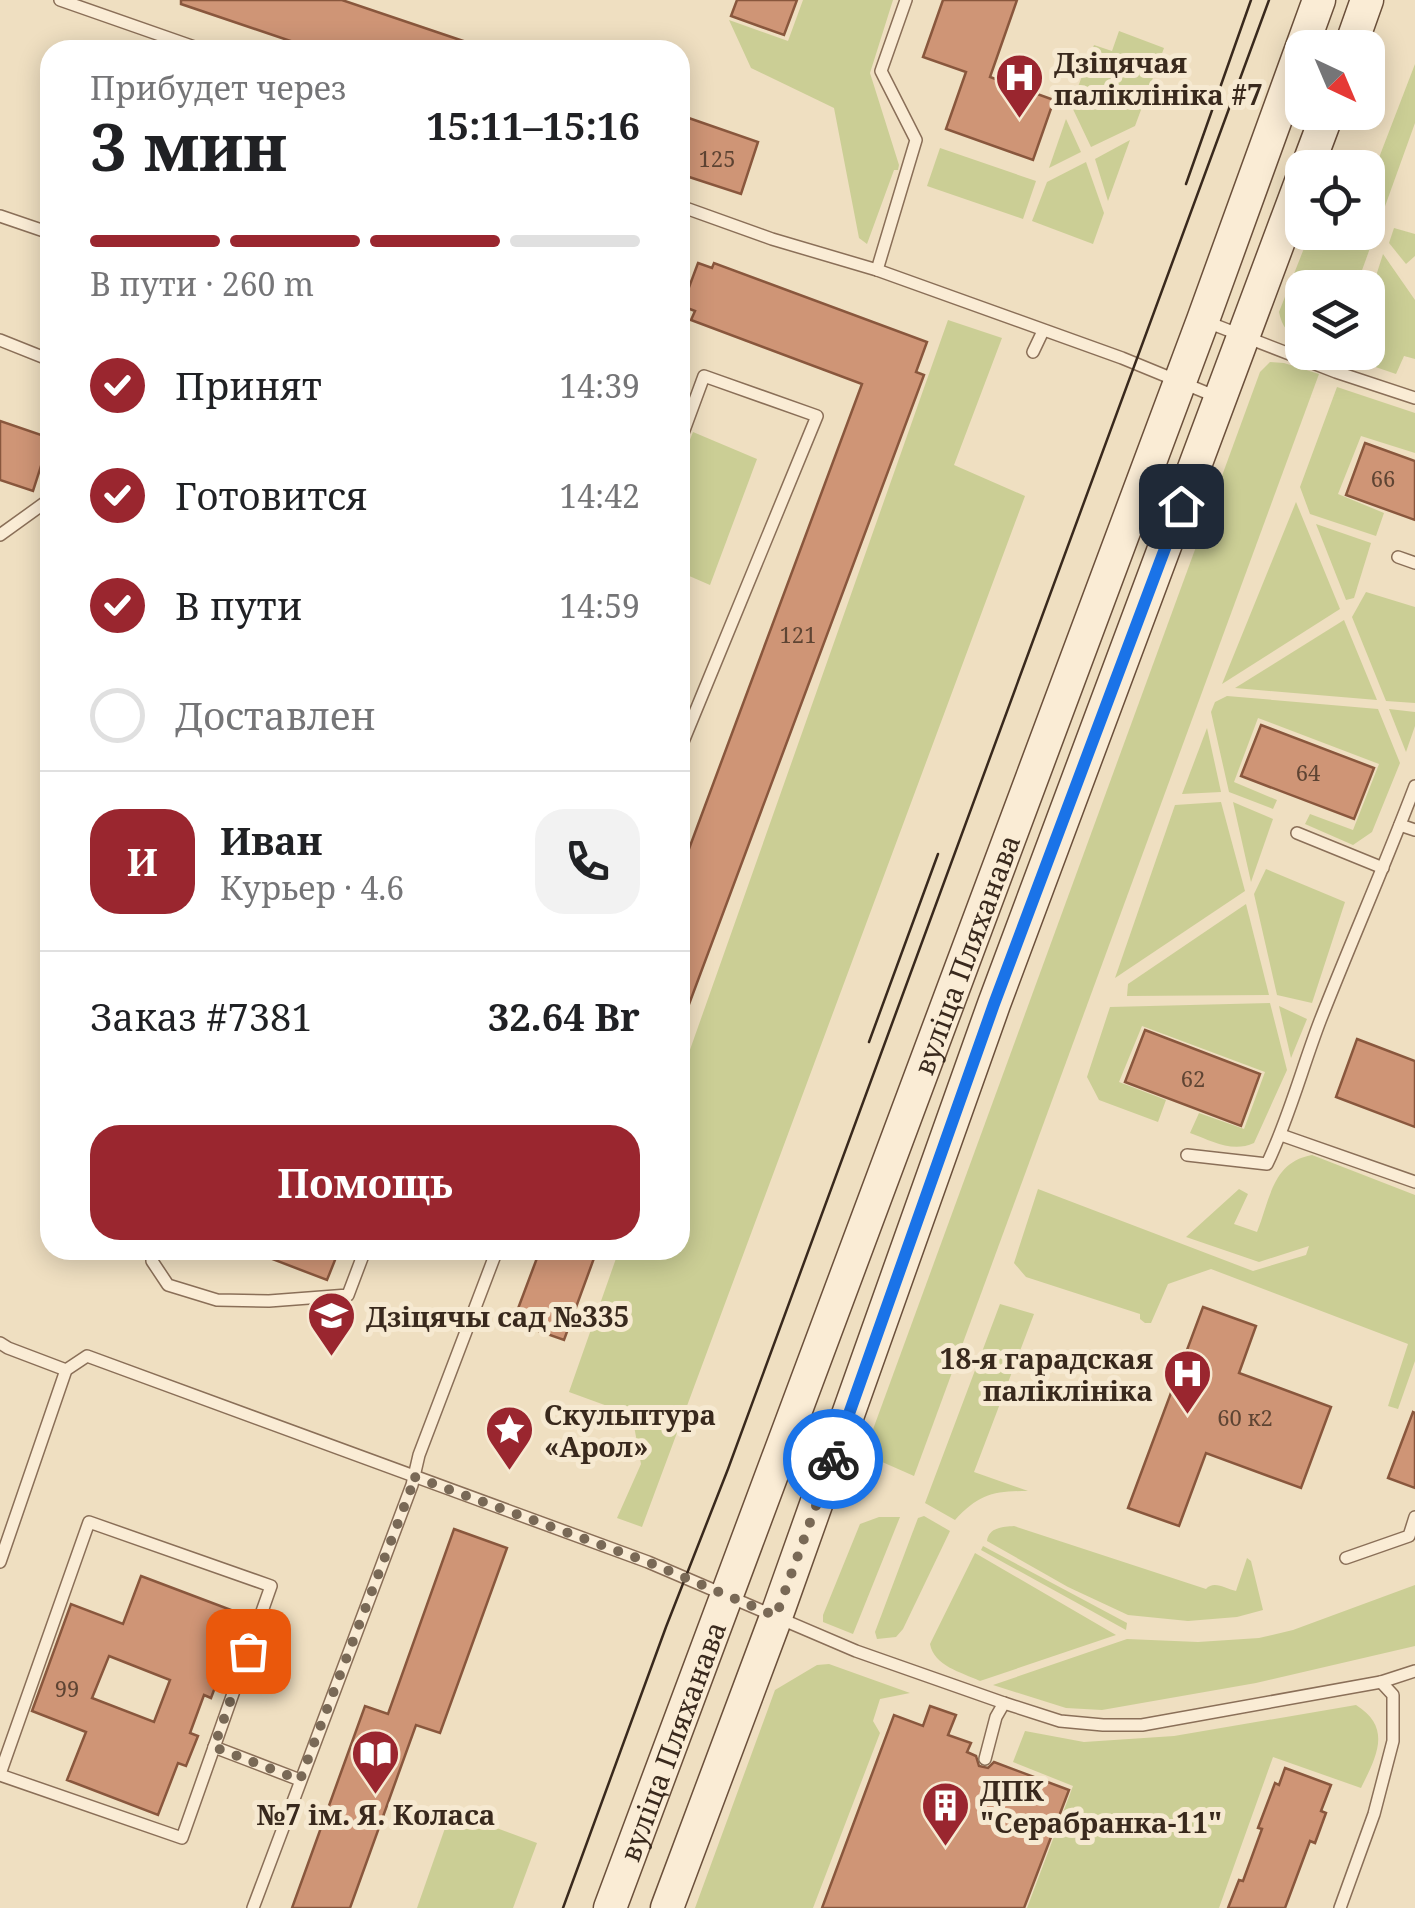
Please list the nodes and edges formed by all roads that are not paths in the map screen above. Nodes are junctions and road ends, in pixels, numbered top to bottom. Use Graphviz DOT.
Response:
graph roads {
  1 [pos="60,0"];
  2 [pos="906,0"];
  3 [pos="1320,0"];
  4 [pos="1367,0"];
  5 [pos="1356,30"];
  6 [pos="174,40"];
  7 [pos="690,210"];
  8 [pos="0,216"];
  9 [pos="1285,226"];
  10 [pos="40,230"];
  11 [pos="876,270"];
  12 [pos="1203,320"];
  13 [pos="1043,330"];
  14 [pos="1245,336"];
  15 [pos="0,340"];
  16 [pos="1033,352"];
  17 [pos="40,356"];
  18 [pos="1178,382"];
  19 [pos="1415,398"];
  20 [pos="1221,399"];
  21 [pos="690,414"];
  22 [pos="40,506"];
  23 [pos="0,534"];
  24 [pos="1398,557"];
  25 [pos="1415,563"];
  26 [pos="690,726"];
  27 [pos="1415,786"];
  28 [pos="1400,825"];
  29 [pos="1415,830"];
  30 [pos="1297,834"];
  31 [pos="1383,868"];
  32 [pos="954,990"];
  33 [pos="994,1004"];
  34 [pos="1281,1134"];
  35 [pos="1187,1155"];
  36 [pos="1415,1182"];
  37 [pos="152,1260"];
  38 [pos="361,1260"];
  39 [pos="493,1260"];
  40 [pos="0,1342"];
  41 [pos="66,1370"];
  42 [pos="412,1476"];
  43 [pos="1415,1517"];
  44 [pos="1346,1558"];
  45 [pos="0,1562"];
  46 [pos="728,1596"];
  47 [pos="776,1616"];
  48 [pos="1415,1671"];
  49 [pos="1381,1682"];
  50 [pos="1004,1703"];
  51 [pos="214,1747"];
  52 [pos="984,1758"];
  53 [pos="0,1774"];
  54 [pos="300,1780"];
  55 [pos="253,1908"];
  56 [pos="610,1908"];
  57 [pos="667,1908"];
  58 [pos="1340,1908"];
  1 -- 6 [label="lane"];
  2 -- 11 [label="lane"];
  3 -- 12 [label="main road, вуліца Пляханава"];
  4 -- 5 [label="main road"];
  7 -- 11 [label="lane"];
  8 -- 10 [label="lane"];
  9 -- 14 [label="main road, вуліца Пляханава"];
  11 -- 13 [label="lane"];
  12 -- 14 [label="lane"];
  12 -- 18 [label="main road, вуліца Пляханава"];
  13 -- 16 [label="lane"];
  13 -- 18 [label="lane"];
  14 -- 19 [label="lane"];
  14 -- 20 [label="main road, вуліца Пляханава"];
  15 -- 17 [label="lane"];
  18 -- 20 [label="lane"];
  18 -- 32 [label="main road, вуліца Пляханава"];
  20 -- 33 [label="main road, вуліца Пляханава"];
  21 -- 26 [label="lane"];
  22 -- 23 [label="lane"];
  24 -- 25 [label="lane"];
  27 -- 28 [label="lane"];
  28 -- 29 [label="lane"];
  28 -- 31 [label="lane"];
  30 -- 31 [label="lane"];
  31 -- 34 [label="lane"];
  32 -- 33 [label="main road"];
  32 -- 46 [label="main road, вуліца Пляханава"];
  33 -- 47 [label="main road, вуліца Пляханава"];
  34 -- 35 [label="lane"];
  34 -- 36 [label="lane"];
  37 -- 38 [label="lane"];
  39 -- 42 [label="lane"];
  40 -- 41 [label="lane"];
  41 -- 42 [label="lane"];
  41 -- 45 [label="lane"];
  42 -- 46 [label="lane"];
  42 -- 54 [label="lane"];
  43 -- 44 [label="lane"];
  46 -- 47 [label="lane"];
  46 -- 56 [label="main road, вуліца Пляханава"];
  47 -- 50 [label="lane"];
  47 -- 57 [label="main road, вуліца Пляханава"];
  48 -- 49 [label="lane"];
  49 -- 50 [label="lane"];
  49 -- 58 [label="lane"];
  50 -- 52 [label="lane"];
  51 -- 53 [label="lane"];
  51 -- 53 [label="lane"];
  51 -- 54 [label="lane"];
  54 -- 55 [label="lane"];
}
